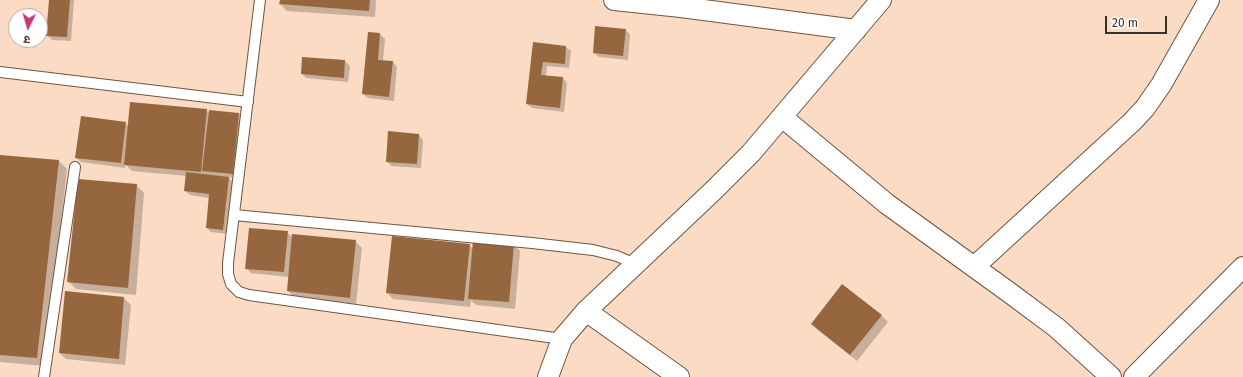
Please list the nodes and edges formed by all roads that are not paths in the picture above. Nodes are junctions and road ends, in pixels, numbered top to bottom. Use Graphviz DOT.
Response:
graph roads {
  1 [pos="260,0"];
  2 [pos="614,0"];
  3 [pos="881,0"];
  4 [pos="1209,0"];
  5 [pos="682,4"];
  6 [pos="856,30"];
  7 [pos="0,72"];
  8 [pos="248,102"];
  9 [pos="782,117"];
  10 [pos="75,167"];
  11 [pos="234,215"];
  12 [pos="635,264"];
  13 [pos="974,267"];
  14 [pos="1243,267"];
  15 [pos="586,311"];
  16 [pos="562,339"];
  17 [pos="44,377"];
  18 [pos="548,377"];
  19 [pos="679,377"];
  20 [pos="1111,377"];
  21 [pos="1134,377"];
  1 -- 8 [label="lane"];
  2 -- 5 [label="street"];
  3 -- 6 [label="street"];
  4 -- 13 [label="street"];
  5 -- 6 [label="street"];
  6 -- 9 [label="street"];
  7 -- 8 [label="lane"];
  8 -- 11 [label="lane"];
  9 -- 12 [label="street"];
  9 -- 13 [label="street"];
  10 -- 17 [label="lane"];
  11 -- 12 [label="lane"];
  11 -- 16 [label="lane"];
  12 -- 15 [label="street"];
  13 -- 20 [label="street"];
  14 -- 21 [label="street"];
  15 -- 16 [label="street"];
  15 -- 19 [label="street"];
  16 -- 18 [label="street"];
}
